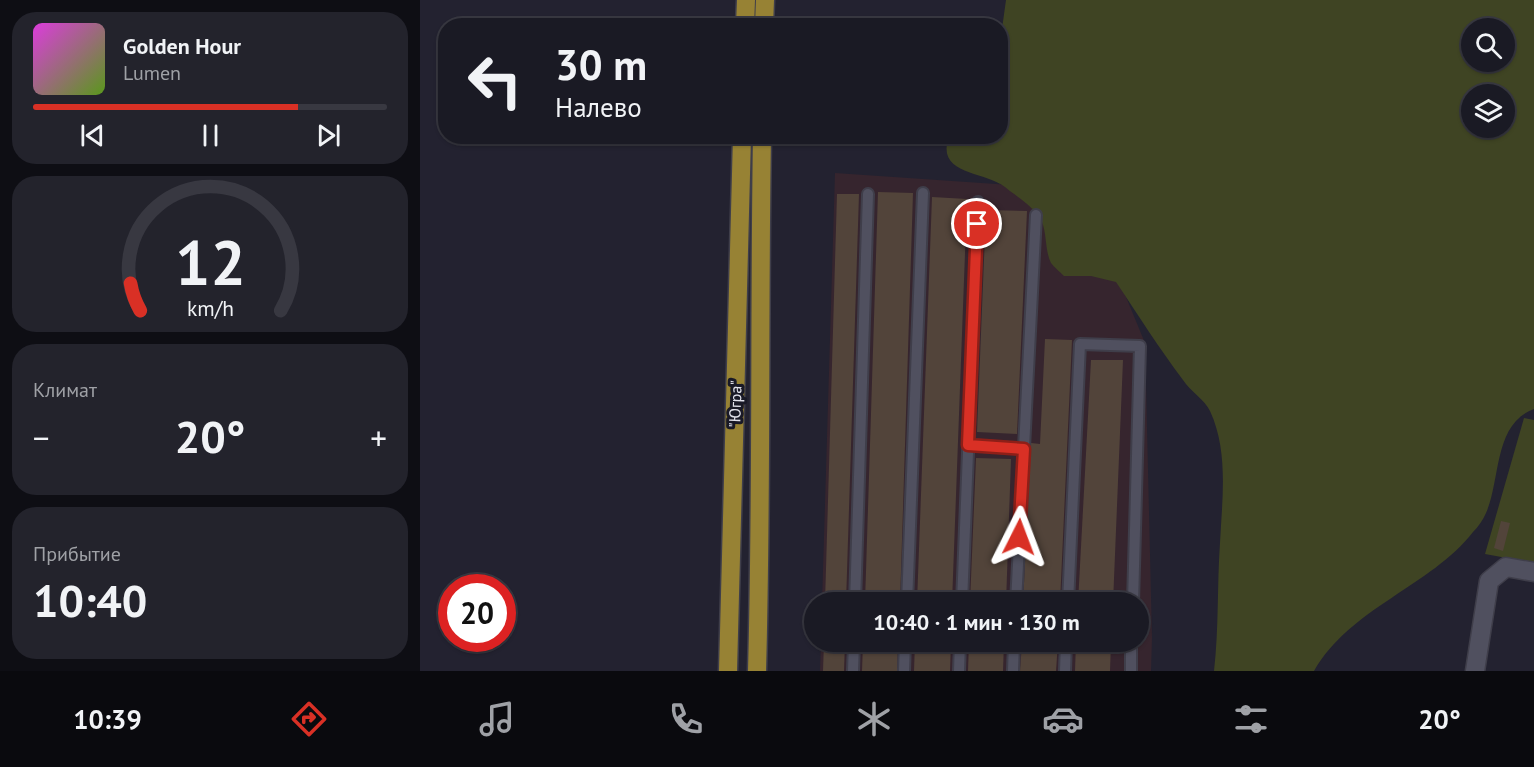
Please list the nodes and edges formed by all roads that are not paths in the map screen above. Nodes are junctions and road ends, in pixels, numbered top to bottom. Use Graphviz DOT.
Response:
graph roads {
  1 [pos="746,0"];
  2 [pos="765,0"];
  3 [pos="745,18"];
  4 [pos="764,18"];
  5 [pos="742,144"];
  6 [pos="762,144"];
  7 [pos="923,193"];
  8 [pos="868,194"];
  9 [pos="978,202"];
  10 [pos="1036,215"];
  11 [pos="968,445"];
  12 [pos="1024,449"];
  13 [pos="1534,572"];
  14 [pos="855,592"];
  15 [pos="907,592"];
  16 [pos="962,592"];
  17 [pos="1017,592"];
  18 [pos="1069,592"];
  19 [pos="1133,592"];
  20 [pos="854,652"];
  21 [pos="905,652"];
  22 [pos="960,652"];
  23 [pos="1014,652"];
  24 [pos="1066,652"];
  25 [pos="1131,652"];
  26 [pos="728,671"];
  27 [pos="757,671"];
  28 [pos="853,671"];
  29 [pos="904,671"];
  30 [pos="959,671"];
  31 [pos="1013,671"];
  32 [pos="1065,671"];
  33 [pos="1131,671"];
  34 [pos="1474,671"];
  1 -- 3 [label="highway"];
  2 -- 4 [label="highway"];
  5 -- 26 [label="highway, \"Югра\""];
  6 -- 27 [label="highway, \"Югра\""];
  7 -- 15 [label="lane"];
  8 -- 14 [label="lane"];
  9 -- 11 [label="lane"];
  10 -- 12 [label="lane"];
  11 -- 12 [label="lane"];
  11 -- 16 [label="lane"];
  12 -- 17 [label="lane"];
  13 -- 34 [label="street"];
  18 -- 19 [label="lane"];
  20 -- 28 [label="lane"];
  21 -- 29 [label="lane"];
  22 -- 30 [label="lane"];
  23 -- 31 [label="lane"];
  24 -- 32 [label="lane"];
  25 -- 33 [label="lane"];
}
